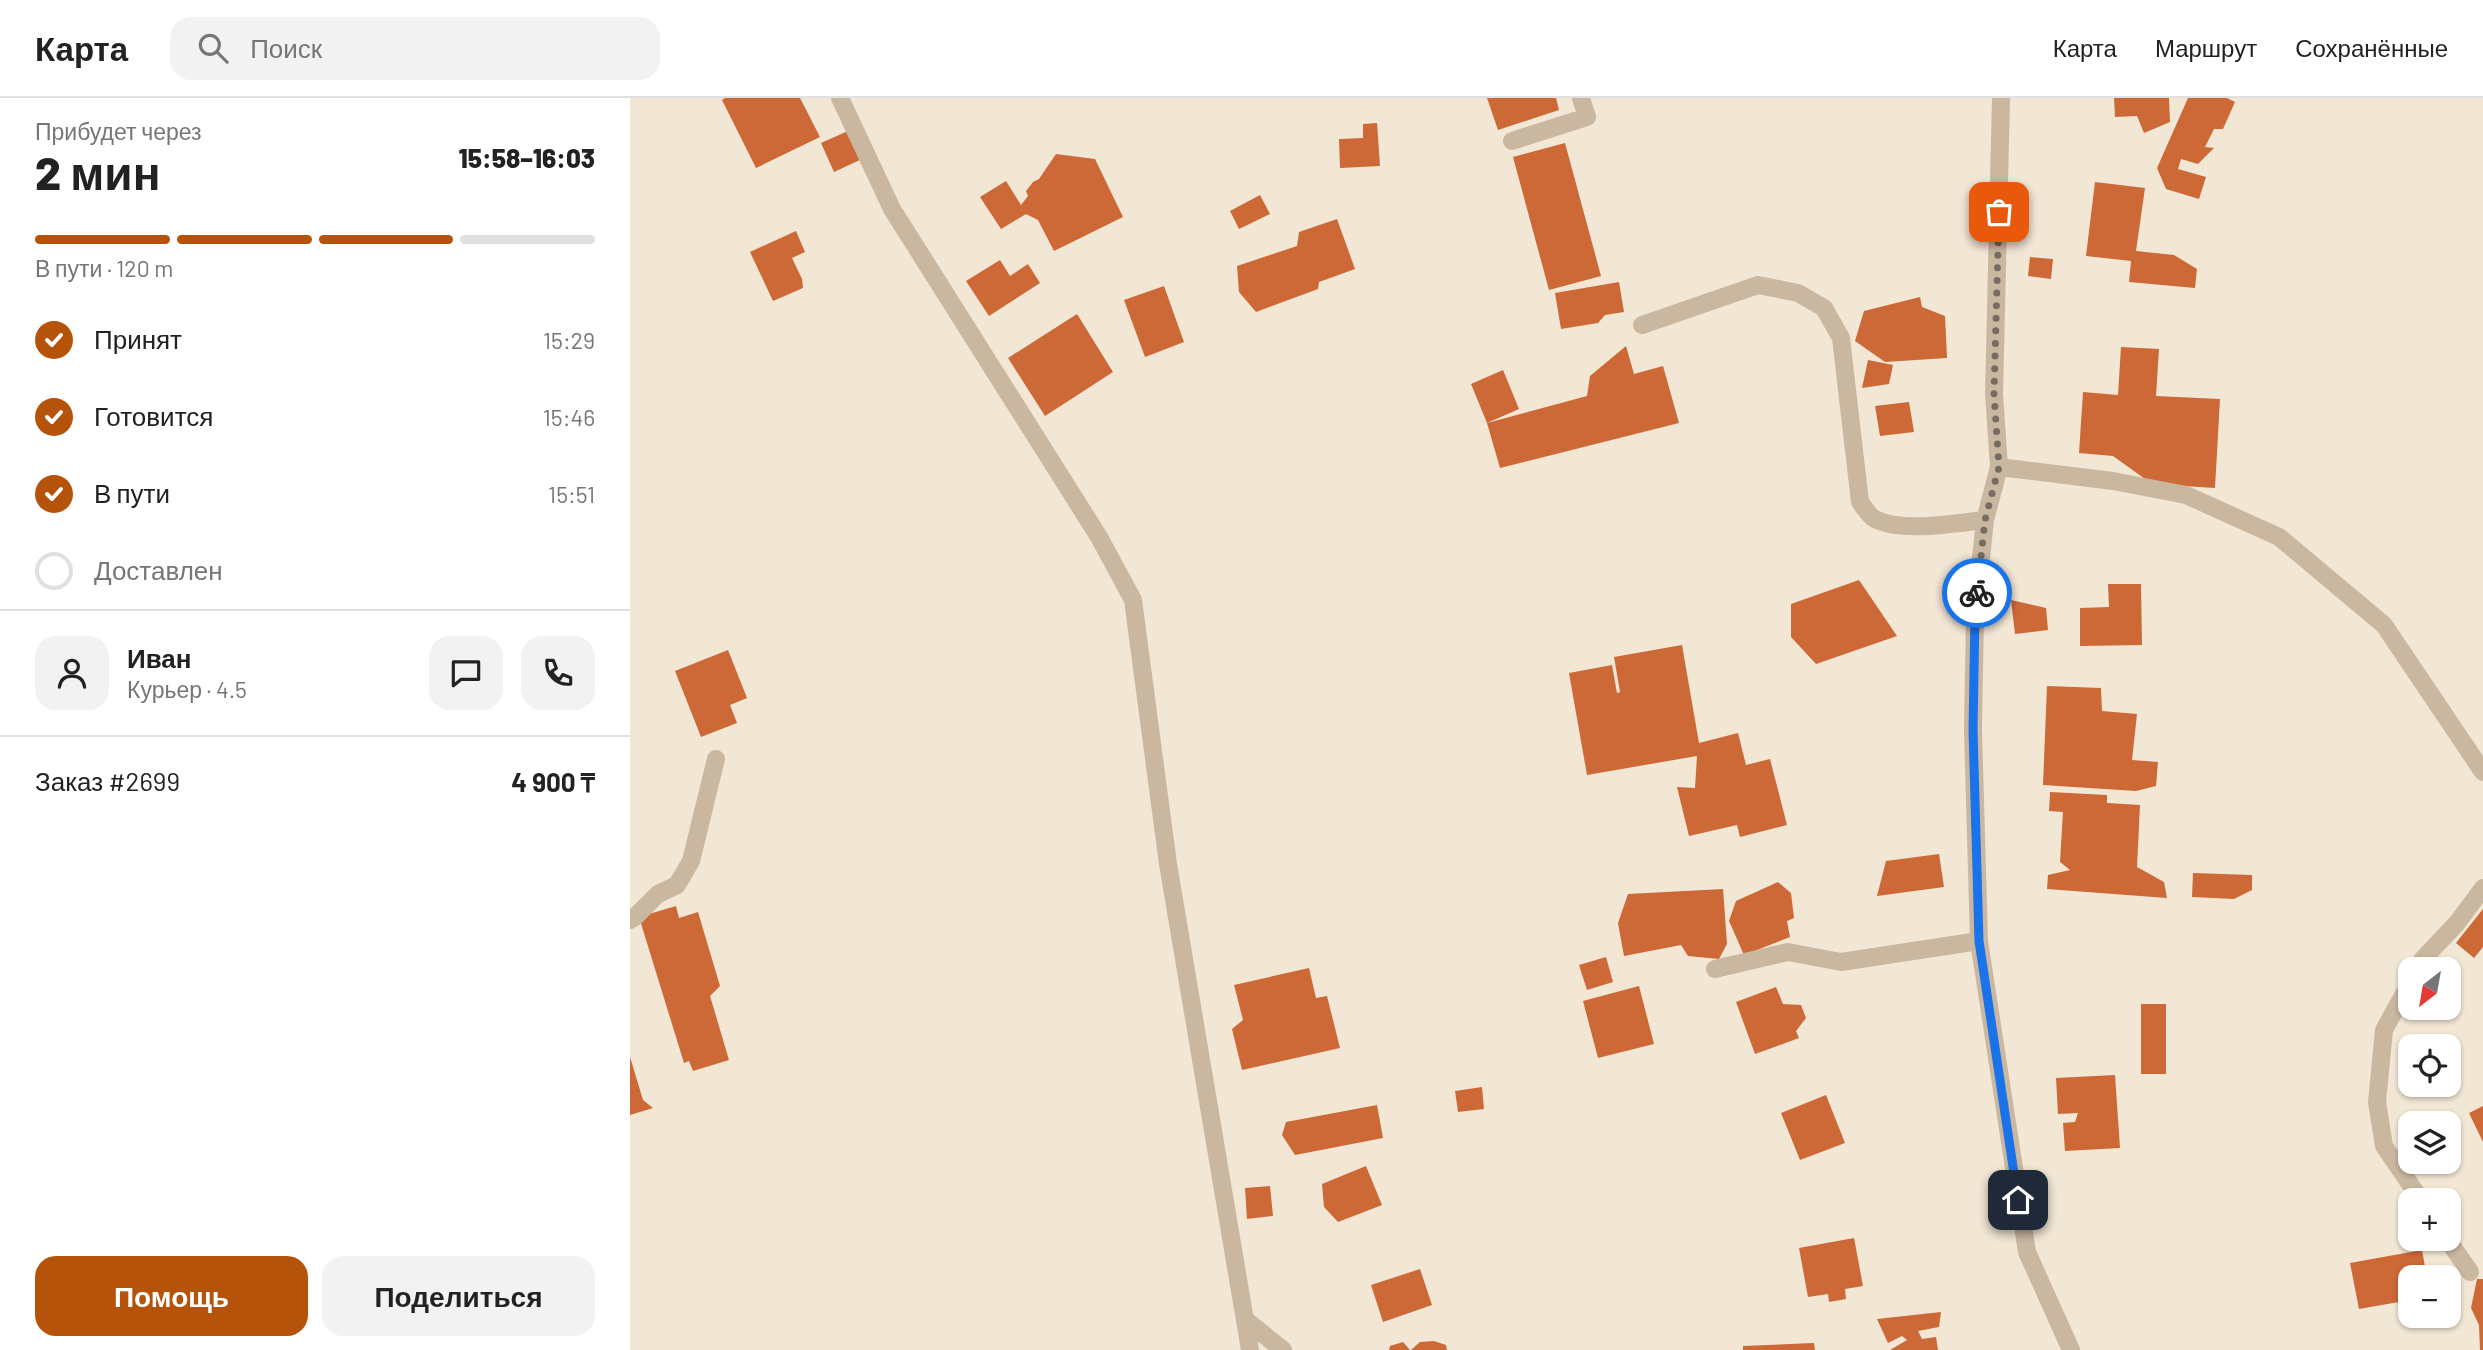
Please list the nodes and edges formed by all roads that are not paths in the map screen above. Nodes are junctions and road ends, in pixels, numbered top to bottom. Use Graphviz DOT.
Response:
graph roads {
  1 [pos="840,98"];
  2 [pos="1581,98"];
  3 [pos="2001,98"];
  4 [pos="1512,141"];
  5 [pos="1642,325"];
  6 [pos="1999,467"];
  7 [pos="1985,520"];
  8 [pos="716,759"];
  9 [pos="2483,772"];
  10 [pos="2483,888"];
  11 [pos="630,920"];
  12 [pos="1979,941"];
  13 [pos="2425,957"];
  14 [pos="1715,969"];
  15 [pos="2398,1006"];
  16 [pos="2413,1188"];
  17 [pos="2455,1251"];
  18 [pos="2470,1272"];
  19 [pos="1247,1321"];
  20 [pos="1250,1350"];
  21 [pos="1283,1350"];
  22 [pos="2071,1350"];
  1 -- 19 [label="street"];
  2 -- 4 [label="street"];
  3 -- 6 [label="street"];
  5 -- 7 [label="street"];
  6 -- 7 [label="street"];
  6 -- 9 [label="street"];
  7 -- 12 [label="street"];
  8 -- 11 [label="street"];
  10 -- 13 [label="street"];
  12 -- 14 [label="street"];
  12 -- 22 [label="street"];
  15 -- 16 [label="street"];
  17 -- 18 [label="street"];
  19 -- 20 [label="street"];
  19 -- 21 [label="street"];
}
